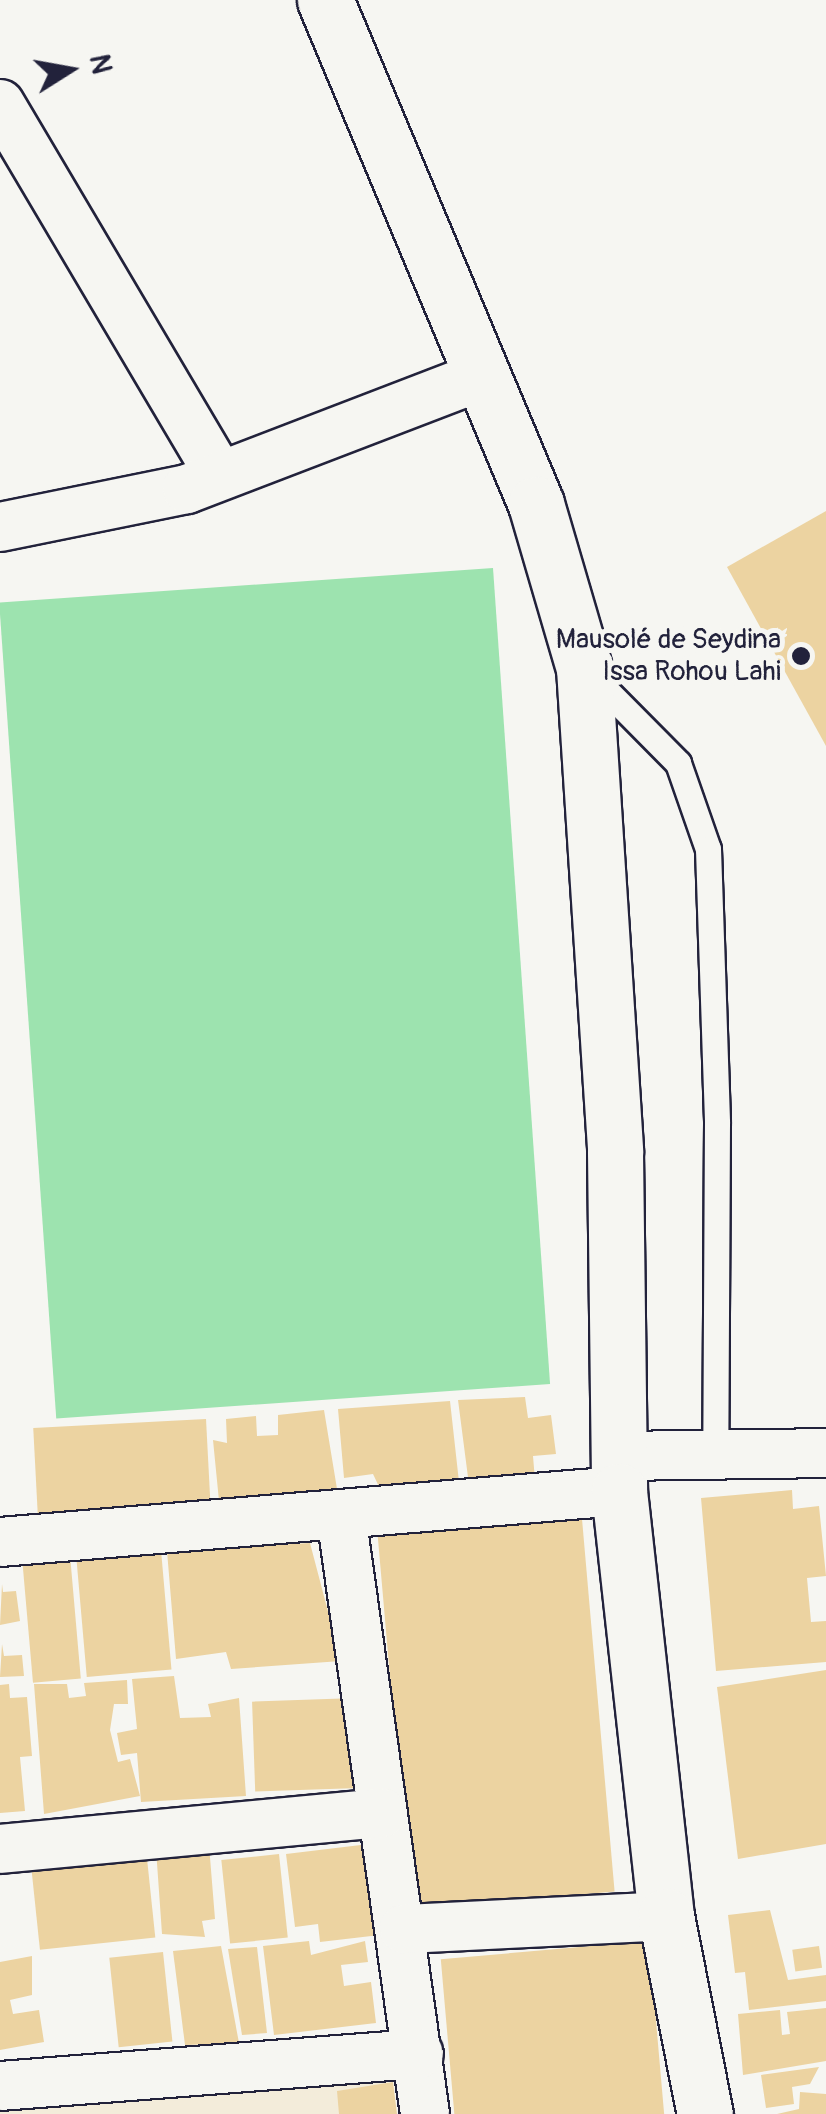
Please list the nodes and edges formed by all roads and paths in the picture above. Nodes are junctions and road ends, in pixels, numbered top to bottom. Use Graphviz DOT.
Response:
graph roads {
  1 [pos="324,0"];
  2 [pos="0,104"];
  3 [pos="479,377"];
  4 [pos="219,476"];
  5 [pos="0,526"];
  6 [pos="584,668"];
  7 [pos="826,1453"];
  8 [pos="715,1454"];
  9 [pos="618,1474"];
  10 [pos="341,1515"];
  11 [pos="0,1542"];
  12 [pos="382,1814"];
  13 [pos="0,1849"];
  14 [pos="666,1916"];
  15 [pos="404,1929"];
  16 [pos="419,2054"];
  17 [pos="0,2086"];
  18 [pos="425,2114"];
  19 [pos="705,2114"];
  1 -- 3 [label="main road"];
  2 -- 4 [label="street"];
  3 -- 4 [label="street"];
  3 -- 6 [label="main road"];
  4 -- 5 [label="street"];
  6 -- 8 [label="lane"];
  6 -- 9 [label="main road"];
  7 -- 8 [label="street"];
  8 -- 9 [label="street"];
  9 -- 10 [label="street"];
  9 -- 14 [label="main road"];
  10 -- 11 [label="street"];
  10 -- 12 [label="street"];
  12 -- 13 [label="street"];
  12 -- 15 [label="street"];
  14 -- 15 [label="street"];
  14 -- 19 [label="main road"];
  15 -- 16 [label="street"];
  16 -- 17 [label="street"];
  16 -- 18 [label="street"];
}
